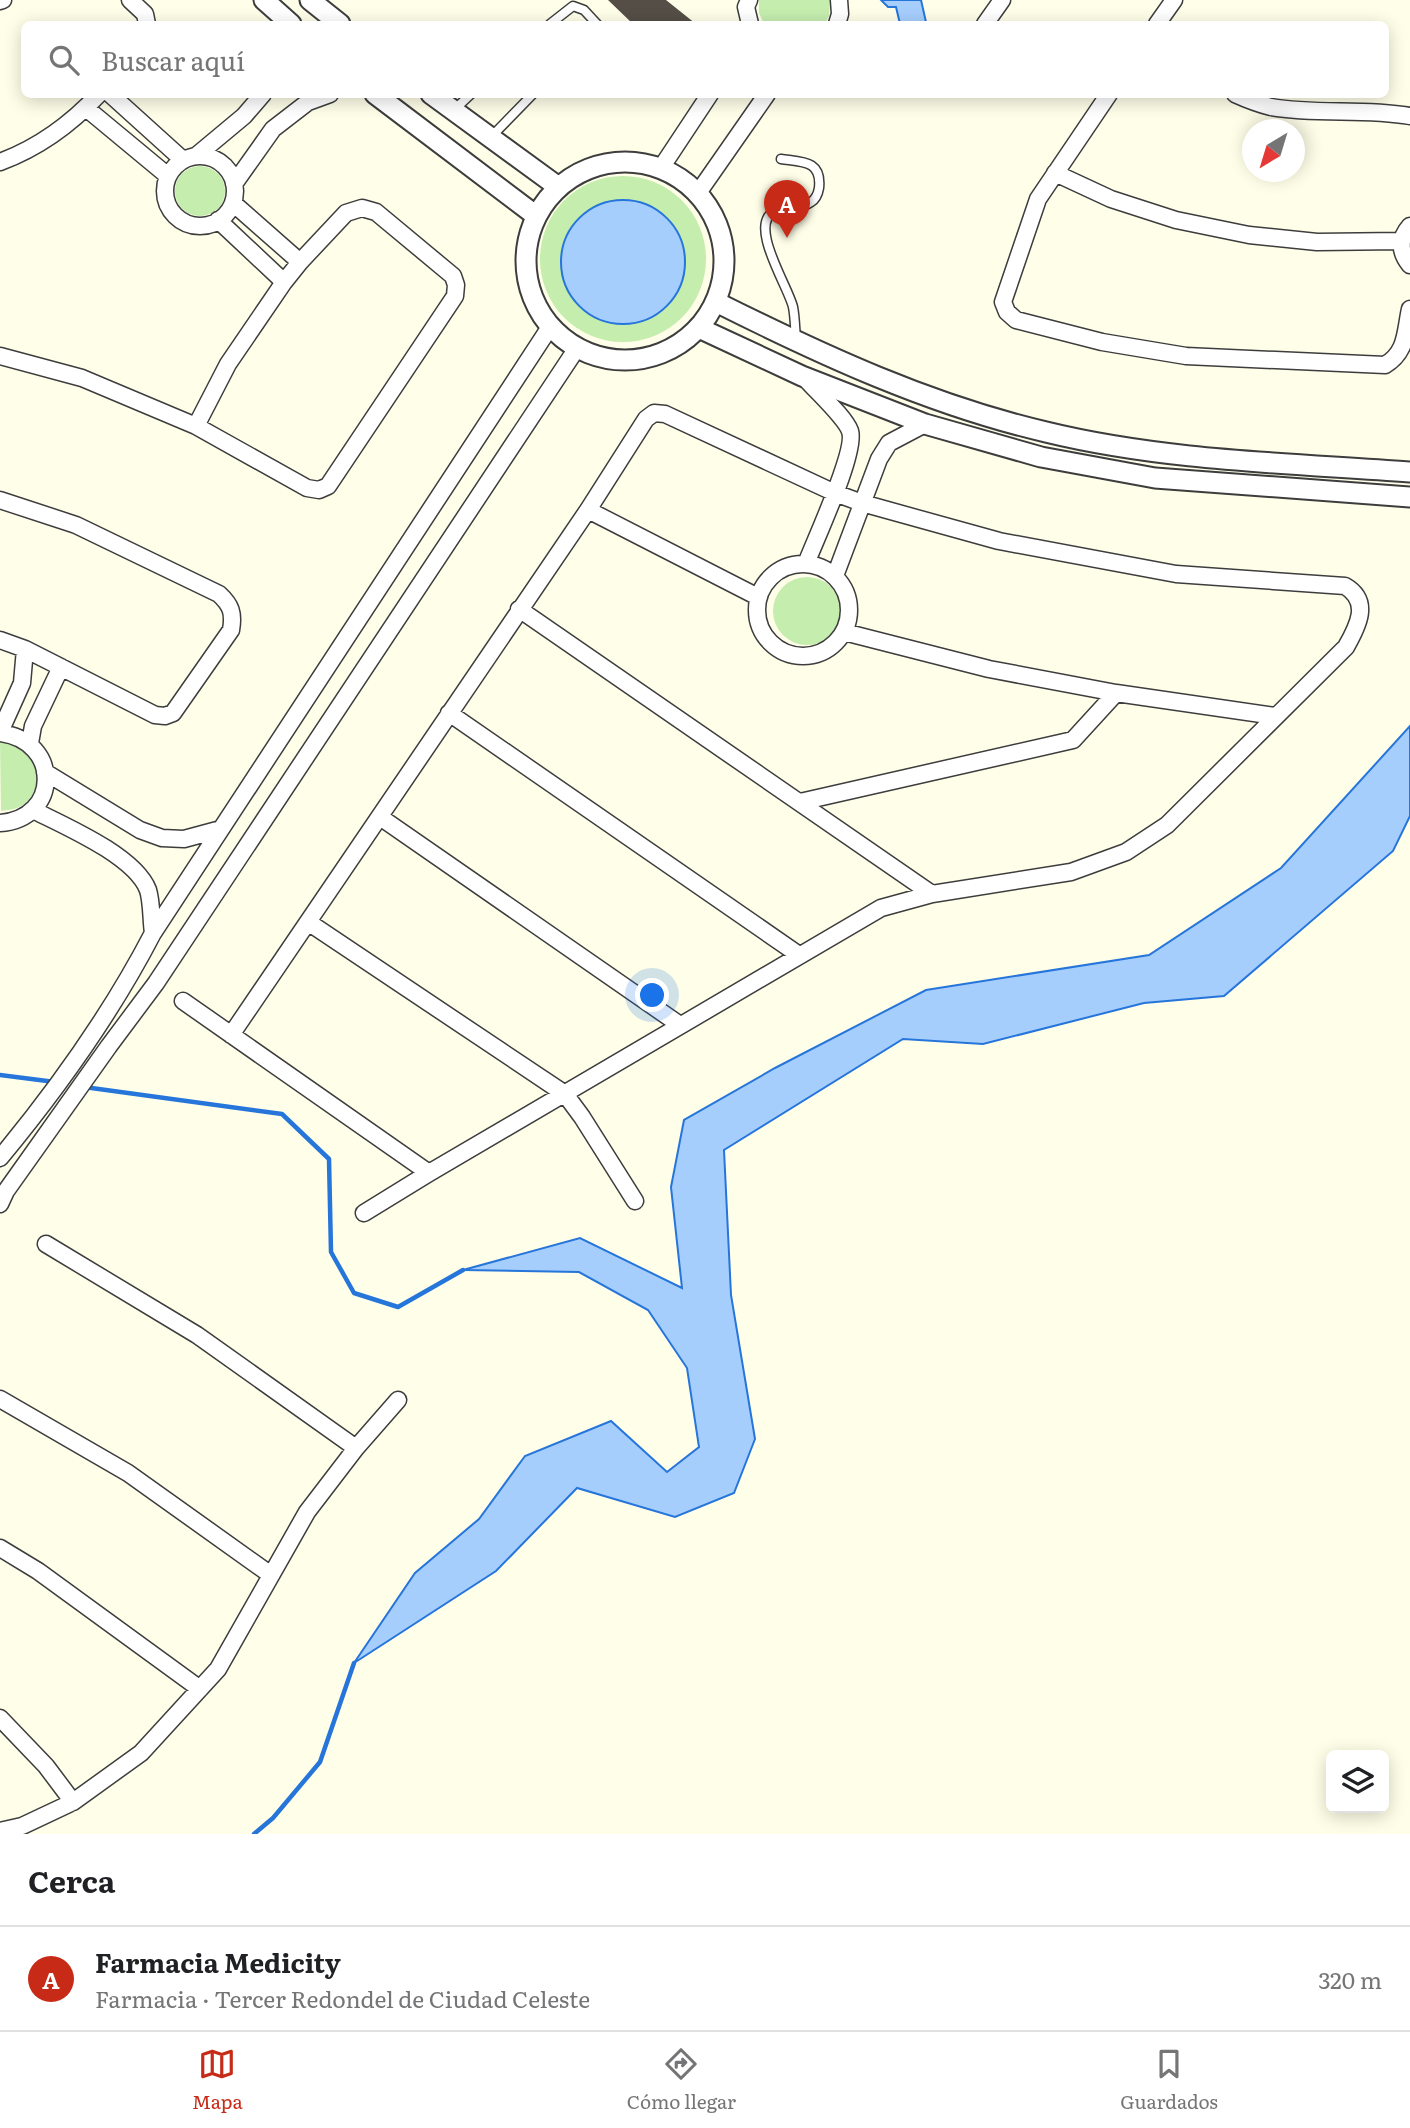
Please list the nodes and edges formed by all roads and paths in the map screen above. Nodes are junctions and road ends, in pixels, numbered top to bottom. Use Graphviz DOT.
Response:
graph roads {
  1 [pos="130,0"];
  2 [pos="264,0"];
  3 [pos="310,0"];
  4 [pos="748,0"];
  5 [pos="839,0"];
  6 [pos="982,0"];
  7 [pos="1174,0"];
  8 [pos="993,13"];
  9 [pos="146,21"];
  10 [pos="283,21"];
  11 [pos="336,21"];
  12 [pos="554,21"];
  13 [pos="594,21"];
  14 [pos="749,21"];
  15 [pos="838,21"];
  16 [pos="1159,21"];
  17 [pos="95,98"];
  18 [pos="115,98"];
  19 [pos="260,98"];
  20 [pos="319,98"];
  21 [pos="381,98"];
  22 [pos="436,98"];
  23 [pos="466,98"];
  24 [pos="529,98"];
  25 [pos="707,98"];
  26 [pos="764,98"];
  27 [pos="1106,98"];
  28 [pos="1245,98"];
  29 [pos="86,108"];
  30 [pos="453,110"];
  31 [pos="1410,116"];
  32 [pos="491,138"];
  33 [pos="189,158"];
  34 [pos="781,159"];
  35 [pos="0,162"];
  36 [pos="662,168"];
  37 [pos="1055,173"];
  38 [pos="168,176"];
  39 [pos="234,184"];
  40 [pos="557,186"];
  41 [pos="698,192"];
  42 [pos="233,203"];
  43 [pos="535,215"];
  44 [pos="218,220"];
  45 [pos="1410,226"];
  46 [pos="1401,241"];
  47 [pos="300,262"];
  48 [pos="1410,265"];
  49 [pos="284,282"];
  50 [pos="716,302"];
  51 [pos="1410,309"];
  52 [pos="550,327"];
  53 [pos="699,328"];
  54 [pos="797,342"];
  55 [pos="577,348"];
  56 [pos="0,356"];
  57 [pos="802,376"];
  58 [pos="925,424"];
  59 [pos="196,426"];
  60 [pos="1410,472"];
  61 [pos="835,493"];
  62 [pos="1410,497"];
  63 [pos="0,500"];
  64 [pos="862,503"];
  65 [pos="588,510"];
  66 [pos="806,564"];
  67 [pos="835,576"];
  68 [pos="758,597"];
  69 [pos="519,609"];
  70 [pos="844,632"];
  71 [pos="0,640"];
  72 [pos="26,649"];
  73 [pos="61,667"];
  74 [pos="1116,693"];
  75 [pos="449,713"];
  76 [pos="1275,716"];
  77 [pos="0,733"];
  78 [pos="30,743"];
  79 [pos="46,772"];
  80 [pos="800,802"];
  81 [pos="33,810"];
  82 [pos="380,817"];
  83 [pos="0,823"];
  84 [pos="221,830"];
  85 [pos="932,894"];
  86 [pos="308,922"];
  87 [pos="153,933"];
  88 [pos="799,955"];
  89 [pos="183,1001"];
  90 [pos="680,1025"];
  91 [pos="231,1035"];
  92 [pos="565,1094"];
  93 [pos="0,1158"];
  94 [pos="429,1173"];
  95 [pos="635,1200"];
  96 [pos="0,1204"];
  97 [pos="364,1213"];
  98 [pos="46,1244"];
  99 [pos="0,1399"];
  100 [pos="398,1400"];
  101 [pos="356,1448"];
  102 [pos="0,1548"];
  103 [pos="271,1575"];
  104 [pos="200,1689"];
  105 [pos="0,1718"];
  106 [pos="74,1802"];
  107 [pos="0,1831"];
  1 -- 9 [label="street"];
  2 -- 10 [label="street"];
  3 -- 11 [label="street"];
  4 -- 14 [label="street"];
  5 -- 15 [label="street"];
  6 -- 8 [label="street"];
  7 -- 16 [label="street"];
  12 -- 13 [label="lane"];
  17 -- 29 [label="street"];
  18 -- 33 [label="street"];
  19 -- 33 [label="street"];
  20 -- 39 [label="street"];
  21 -- 43 [label="street"];
  22 -- 30 [label="street"];
  23 -- 30 [label="lane"];
  24 -- 32 [label="lane"];
  25 -- 36 [label="street"];
  26 -- 41 [label="street"];
  27 -- 37 [label="street"];
  28 -- 31 [label="street"];
  29 -- 35 [label="street"];
  29 -- 38 [label="street"];
  30 -- 32 [label="street"];
  32 -- 40 [label="street"];
  33 -- 38 [label="street"];
  33 -- 39 [label="street"];
  34 -- 54 [label="lane"];
  36 -- 40 [label="street"];
  36 -- 41 [label="street"];
  37 -- 46 [label="street"];
  37 -- 51 [label="street"];
  38 -- 44 [label="street"];
  39 -- 42 [label="street"];
  40 -- 43 [label="street"];
  41 -- 50 [label="street"];
  42 -- 44 [label="street"];
  42 -- 47 [label="street"];
  43 -- 52 [label="street"];
  44 -- 49 [label="street"];
  45 -- 46 [label="street"];
  46 -- 48 [label="street"];
  47 -- 49 [label="street"];
  47 -- 59 [label="street"];
  49 -- 59 [label="street"];
  50 -- 53 [label="street"];
  50 -- 54 [label="street"];
  52 -- 55 [label="street"];
  52 -- 84 [label="street"];
  53 -- 55 [label="street"];
  53 -- 57 [label="street"];
  54 -- 60 [label="street"];
  55 -- 96 [label="street"];
  56 -- 59 [label="street"];
  57 -- 58 [label="street"];
  57 -- 61 [label="street"];
  58 -- 62 [label="street"];
  58 -- 64 [label="street"];
  61 -- 64 [label="street"];
  61 -- 65 [label="street"];
  61 -- 66 [label="street"];
  63 -- 73 [label="street"];
  64 -- 67 [label="street"];
  64 -- 76 [label="street"];
  65 -- 68 [label="street"];
  65 -- 69 [label="street"];
  66 -- 67 [label="street"];
  66 -- 68 [label="street"];
  67 -- 70 [label="street"];
  68 -- 70 [label="street"];
  69 -- 75 [label="street"];
  69 -- 80 [label="street"];
  70 -- 74 [label="street"];
  71 -- 72 [label="street"];
  72 -- 73 [label="street"];
  72 -- 77 [label="street"];
  73 -- 78 [label="street"];
  74 -- 76 [label="street"];
  74 -- 80 [label="street"];
  75 -- 82 [label="street"];
  75 -- 88 [label="street"];
  76 -- 85 [label="street"];
  77 -- 78 [label="street"];
  78 -- 79 [label="street"];
  79 -- 81 [label="street"];
  79 -- 84 [label="street"];
  80 -- 85 [label="street"];
  81 -- 83 [label="street"];
  81 -- 87 [label="street"];
  82 -- 86 [label="street"];
  82 -- 90 [label="street"];
  84 -- 87 [label="street"];
  85 -- 88 [label="street"];
  86 -- 91 [label="street"];
  86 -- 92 [label="street"];
  87 -- 93 [label="street"];
  88 -- 90 [label="street"];
  89 -- 91 [label="street"];
  90 -- 92 [label="street"];
  91 -- 94 [label="street"];
  92 -- 94 [label="street"];
  92 -- 95 [label="street"];
  94 -- 97 [label="street"];
  98 -- 101 [label="street"];
  99 -- 103 [label="street"];
  100 -- 101 [label="street"];
  101 -- 103 [label="street"];
  102 -- 104 [label="street"];
  103 -- 104 [label="street"];
  104 -- 106 [label="street"];
  105 -- 106 [label="street"];
  106 -- 107 [label="street"];
}
